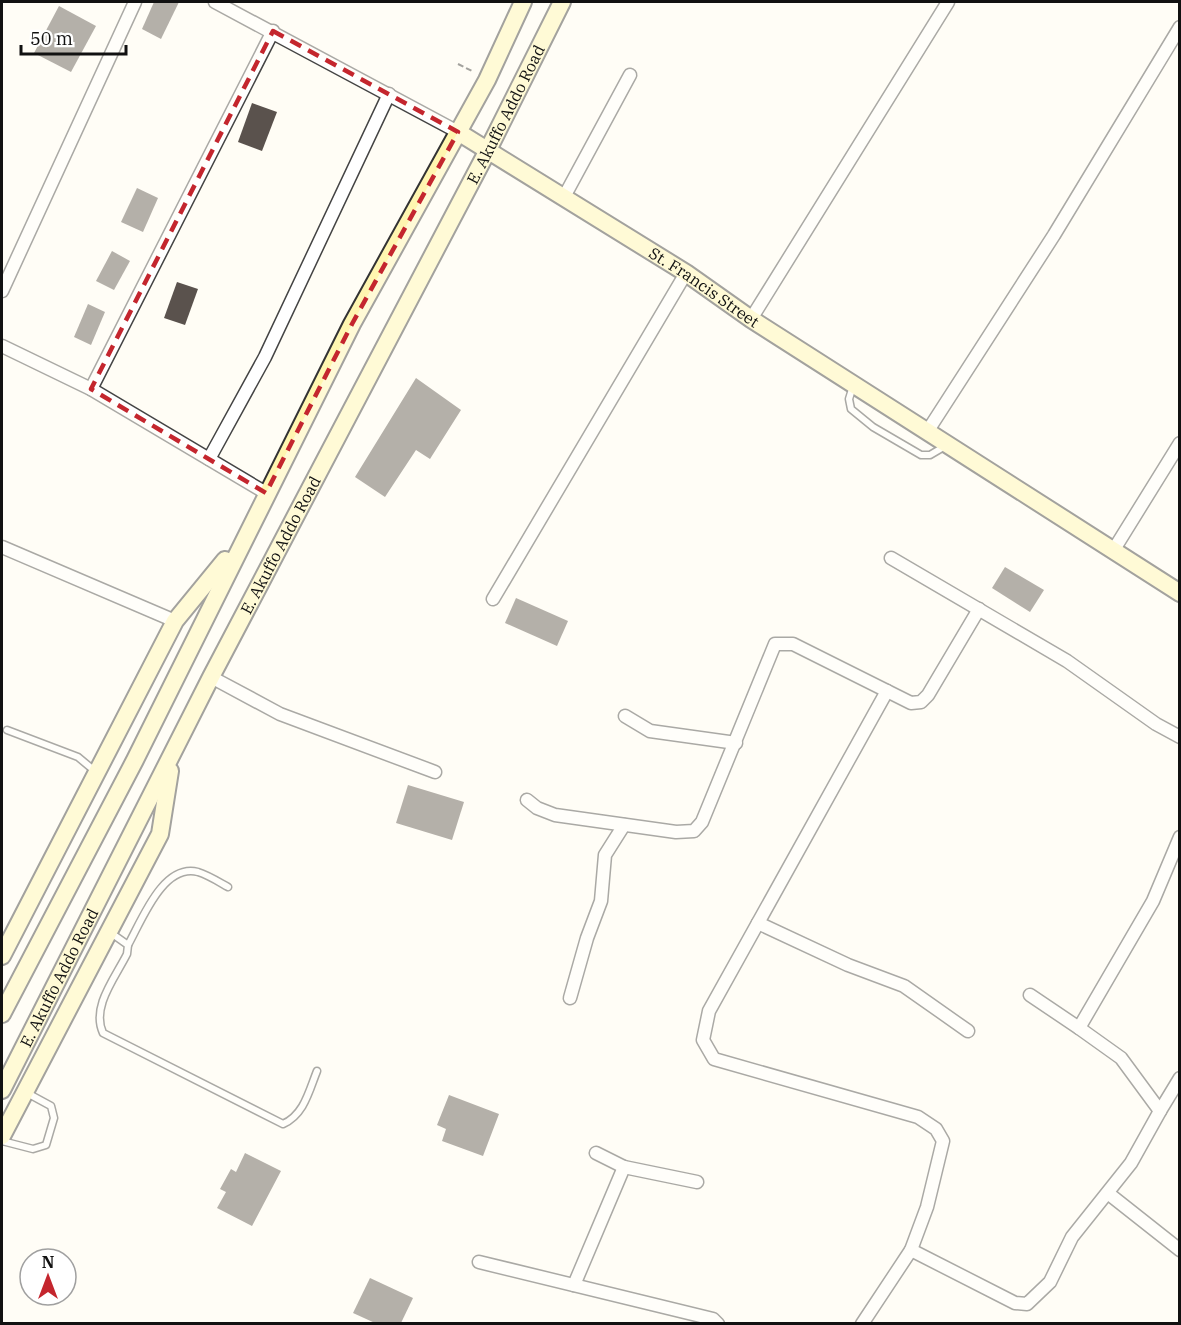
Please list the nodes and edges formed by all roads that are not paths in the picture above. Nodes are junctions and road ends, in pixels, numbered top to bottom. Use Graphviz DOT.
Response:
graph roads {
  1 [pos="135,2"];
  2 [pos="215,2"];
  3 [pos="524,2"];
  4 [pos="562,2"];
  5 [pos="948,2"];
  6 [pos="1179,27"];
  7 [pos="273,31"];
  8 [pos="630,75"];
  9 [pos="389,94"];
  10 [pos="458,132"];
  11 [pos="488,150"];
  12 [pos="564,197"];
  13 [pos="686,273"];
  14 [pos="2,291"];
  15 [pos="750,319"];
  16 [pos="2,346"];
  17 [pos="853,385"];
  18 [pos="91,389"];
  19 [pos="927,432"];
  20 [pos="1179,443"];
  21 [pos="947,445"];
  22 [pos="210,459"];
  23 [pos="266,493"];
  24 [pos="244,536"];
  25 [pos="2,547"];
  26 [pos="1113,550"];
  27 [pos="891,558"];
  28 [pos="1179,593"];
  29 [pos="493,599"];
  30 [pos="979,609"];
  31 [pos="175,621"];
  32 [pos="211,676"];
  33 [pos="887,691"];
  34 [pos="625,716"];
  35 [pos="8,730"];
  36 [pos="1179,737"];
  37 [pos="736,743"];
  38 [pos="173,753"];
  39 [pos="96,772"];
  40 [pos="435,772"];
  41 [pos="527,800"];
  42 [pos="624,825"];
  43 [pos="1179,837"];
  44 [pos="228,887"];
  45 [pos="758,923"];
  46 [pos="108,931"];
  47 [pos="128,945"];
  48 [pos="2,956"];
  49 [pos="1030,995"];
  50 [pos="570,998"];
  51 [pos="2,1014"];
  52 [pos="1079,1028"];
  53 [pos="968,1031"];
  54 [pos="317,1071"];
  55 [pos="1179,1078"];
  56 [pos="2,1090"];
  57 [pos="25,1091"];
  58 [pos="1160,1111"];
  59 [pos="2,1136"];
  60 [pos="2,1141"];
  61 [pos="596,1153"];
  62 [pos="624,1167"];
  63 [pos="697,1182"];
  64 [pos="1109,1194"];
  65 [pos="911,1250"];
  66 [pos="1179,1250"];
  67 [pos="479,1262"];
  68 [pos="574,1285"];
  69 [pos="718,1323"];
  70 [pos="862,1323"];
  1 -- 14 [label="street"];
  2 -- 7 [label="street, St. Francis Street"];
  3 -- 10 [label="main road, E. Akuffo Addo Road"];
  4 -- 11 [label="main road, E. Akuffo Addo Road"];
  5 -- 15 [label="street"];
  6 -- 19 [label="street"];
  7 -- 9 [label="street, St. Francis Street"];
  7 -- 18 [label="street"];
  8 -- 12 [label="street"];
  9 -- 10 [label="street, St. Francis Street"];
  9 -- 22 [label="street"];
  10 -- 11 [label="main road, St. Francis Street"];
  10 -- 23 [label="main road, E. Akuffo Addo Road"];
  11 -- 12 [label="main road, St. Francis Street"];
  11 -- 32 [label="main road, E. Akuffo Addo Road"];
  12 -- 13 [label="main road, St. Francis Street"];
  13 -- 15 [label="main road, St. Francis Street"];
  13 -- 29 [label="street"];
  15 -- 17 [label="main road, St. Francis Street"];
  16 -- 18 [label="street"];
  17 -- 19 [label="main road, St. Francis Street"];
  17 -- 21 [label="lane"];
  18 -- 22 [label="street"];
  19 -- 21 [label="main road, St. Francis Street"];
  20 -- 26 [label="street"];
  21 -- 26 [label="main road, St. Francis Street"];
  22 -- 23 [label="street"];
  23 -- 24 [label="main road, E. Akuffo Addo Road"];
  24 -- 31 [label="main road"];
  24 -- 51 [label="main road, E. Akuffo Addo Road"];
  25 -- 31 [label="street"];
  26 -- 28 [label="main road, St. Francis Street"];
  27 -- 30 [label="street"];
  30 -- 33 [label="street"];
  30 -- 36 [label="street"];
  31 -- 39 [label="main road"];
  32 -- 38 [label="main road, E. Akuffo Addo Road"];
  32 -- 40 [label="street"];
  33 -- 37 [label="street"];
  33 -- 45 [label="street"];
  34 -- 37 [label="street"];
  35 -- 39 [label="lane"];
  37 -- 42 [label="street"];
  38 -- 46 [label="main road"];
  38 -- 56 [label="main road, E. Akuffo Addo Road"];
  39 -- 48 [label="main road"];
  41 -- 42 [label="street"];
  42 -- 50 [label="street"];
  43 -- 52 [label="street"];
  44 -- 47 [label="lane"];
  45 -- 53 [label="street"];
  45 -- 65 [label="street"];
  46 -- 47 [label="lane"];
  46 -- 57 [label="main road"];
  47 -- 54 [label="lane"];
  49 -- 52 [label="street"];
  52 -- 58 [label="street"];
  55 -- 58 [label="street"];
  57 -- 59 [label="main road"];
  57 -- 60 [label="lane"];
  58 -- 64 [label="street"];
  61 -- 62 [label="street"];
  62 -- 63 [label="street"];
  62 -- 68 [label="street"];
  64 -- 65 [label="street"];
  64 -- 66 [label="street"];
  65 -- 70 [label="street"];
  67 -- 68 [label="street"];
  68 -- 69 [label="street"];
}
